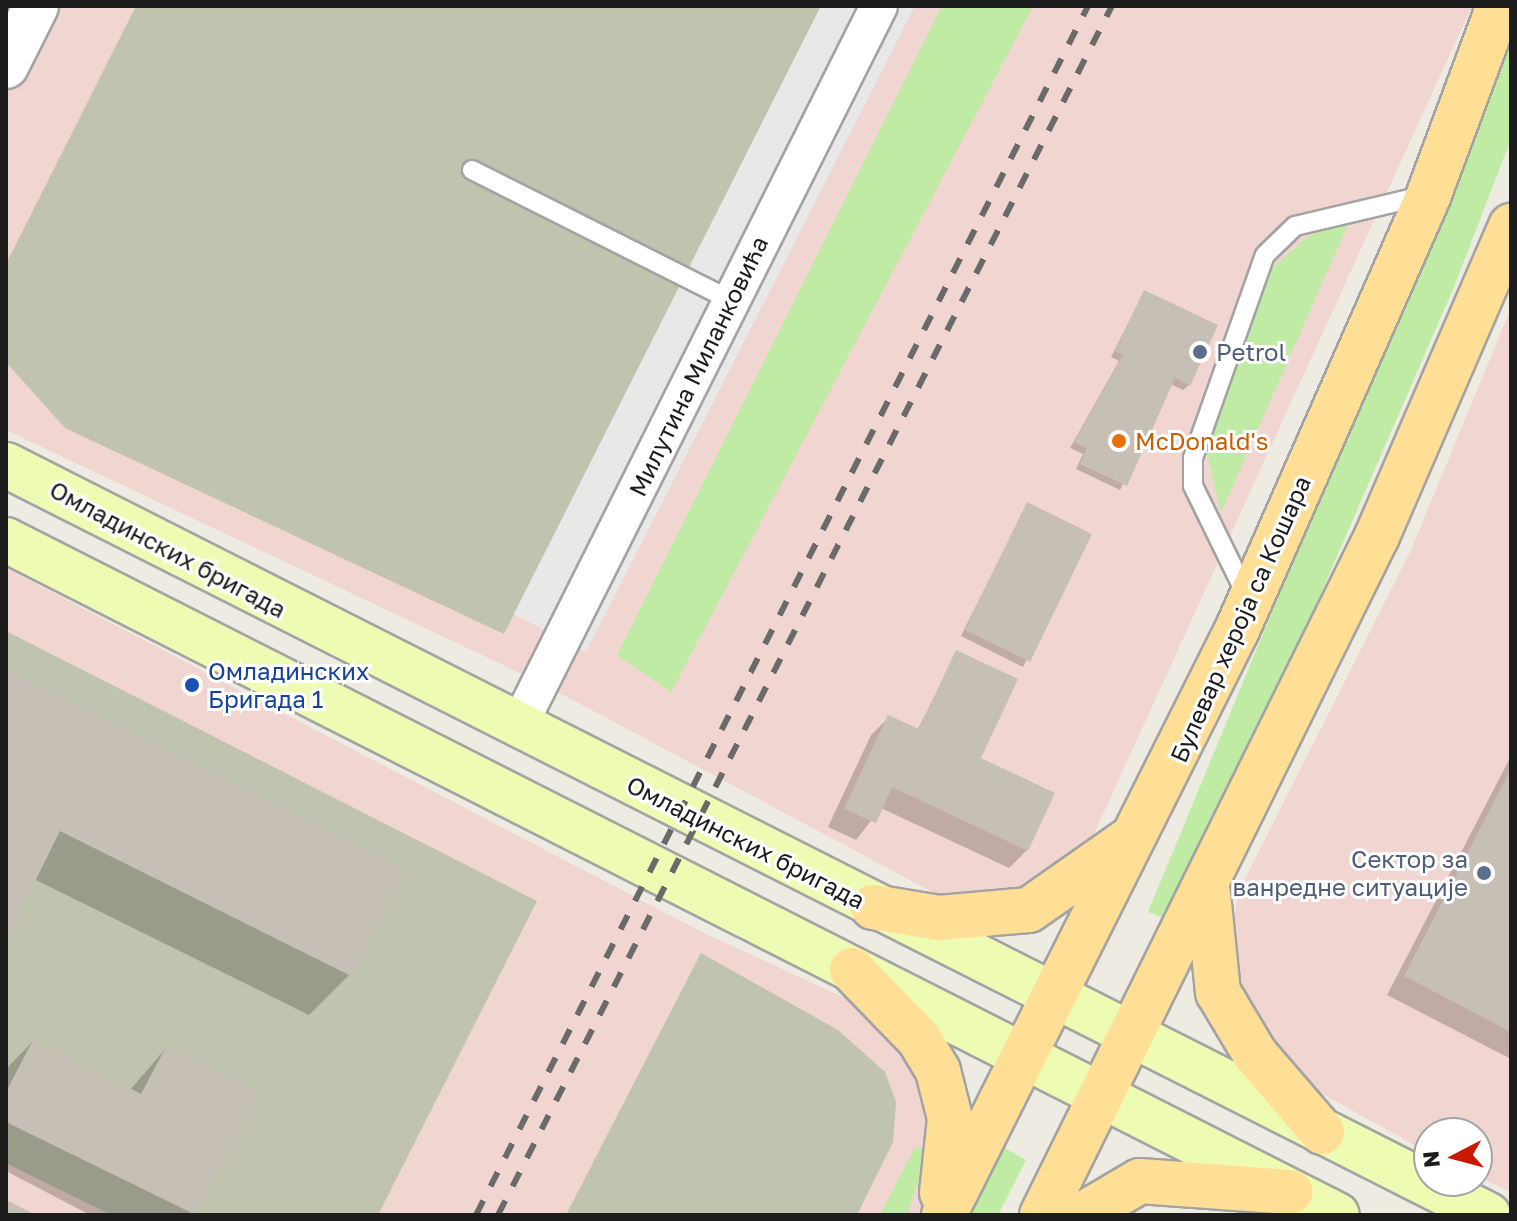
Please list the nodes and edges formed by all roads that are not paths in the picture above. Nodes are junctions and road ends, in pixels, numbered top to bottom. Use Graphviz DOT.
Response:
graph roads {
  1 [pos="36,6"];
  2 [pos="879,6"];
  3 [pos="1499,6"];
  4 [pos="6,66"];
  5 [pos="472,170"];
  6 [pos="1429,194"];
  7 [pos="1511,226"];
  8 [pos="1502,268"];
  9 [pos="729,299"];
  10 [pos="6,465"];
  11 [pos="6,540"];
  12 [pos="1250,601"];
  13 [pos="518,727"];
  14 [pos="1144,826"];
  15 [pos="1208,887"];
  16 [pos="873,907"];
  17 [pos="852,970"];
  18 [pos="1057,995"];
  19 [pos="1135,1036"];
  20 [pos="1025,1056"];
  21 [pos="1102,1097"];
  22 [pos="1322,1132"];
  23 [pos="1291,1192"];
  24 [pos="937,1215"];
  25 [pos="944,1215"];
  26 [pos="1042,1215"];
  27 [pos="1082,1215"];
  28 [pos="1337,1215"];
  29 [pos="1488,1215"];
  1 -- 4 [label="street"];
  2 -- 9 [label="street, Милутина Миланковића"];
  3 -- 6 [label="main road, Булевар хероја са Кошара"];
  5 -- 9 [label="lane"];
  6 -- 12 [label="main road, Булевар хероја са Кошара"];
  6 -- 12 [label="lane"];
  7 -- 8 [label="main road"];
  8 -- 15 [label="main road"];
  9 -- 13 [label="street, Милутина Миланковића"];
  10 -- 13 [label="main road, Омладинских бригада"];
  11 -- 17 [label="main road"];
  12 -- 14 [label="main road, Булевар хероја са Кошара"];
  13 -- 16 [label="main road, Омладинских бригада"];
  14 -- 16 [label="main road"];
  14 -- 18 [label="main road, Булевар хероја са Кошара"];
  15 -- 19 [label="main road"];
  15 -- 22 [label="main road"];
  16 -- 18 [label="main road, Омладинских бригада"];
  17 -- 20 [label="main road"];
  17 -- 24 [label="main road"];
  18 -- 19 [label="main road, Омладинских бригада"];
  18 -- 20 [label="main road, Булевар хероја са Кошара"];
  19 -- 21 [label="main road"];
  19 -- 22 [label="main road, Омладинских бригада"];
  20 -- 21 [label="main road"];
  20 -- 25 [label="main road, Булевар хероја са Кошара"];
  21 -- 23 [label="main road"];
  21 -- 26 [label="main road"];
  22 -- 29 [label="main road, Омладинских бригада"];
  23 -- 27 [label="main road"];
  23 -- 28 [label="main road"];
}
